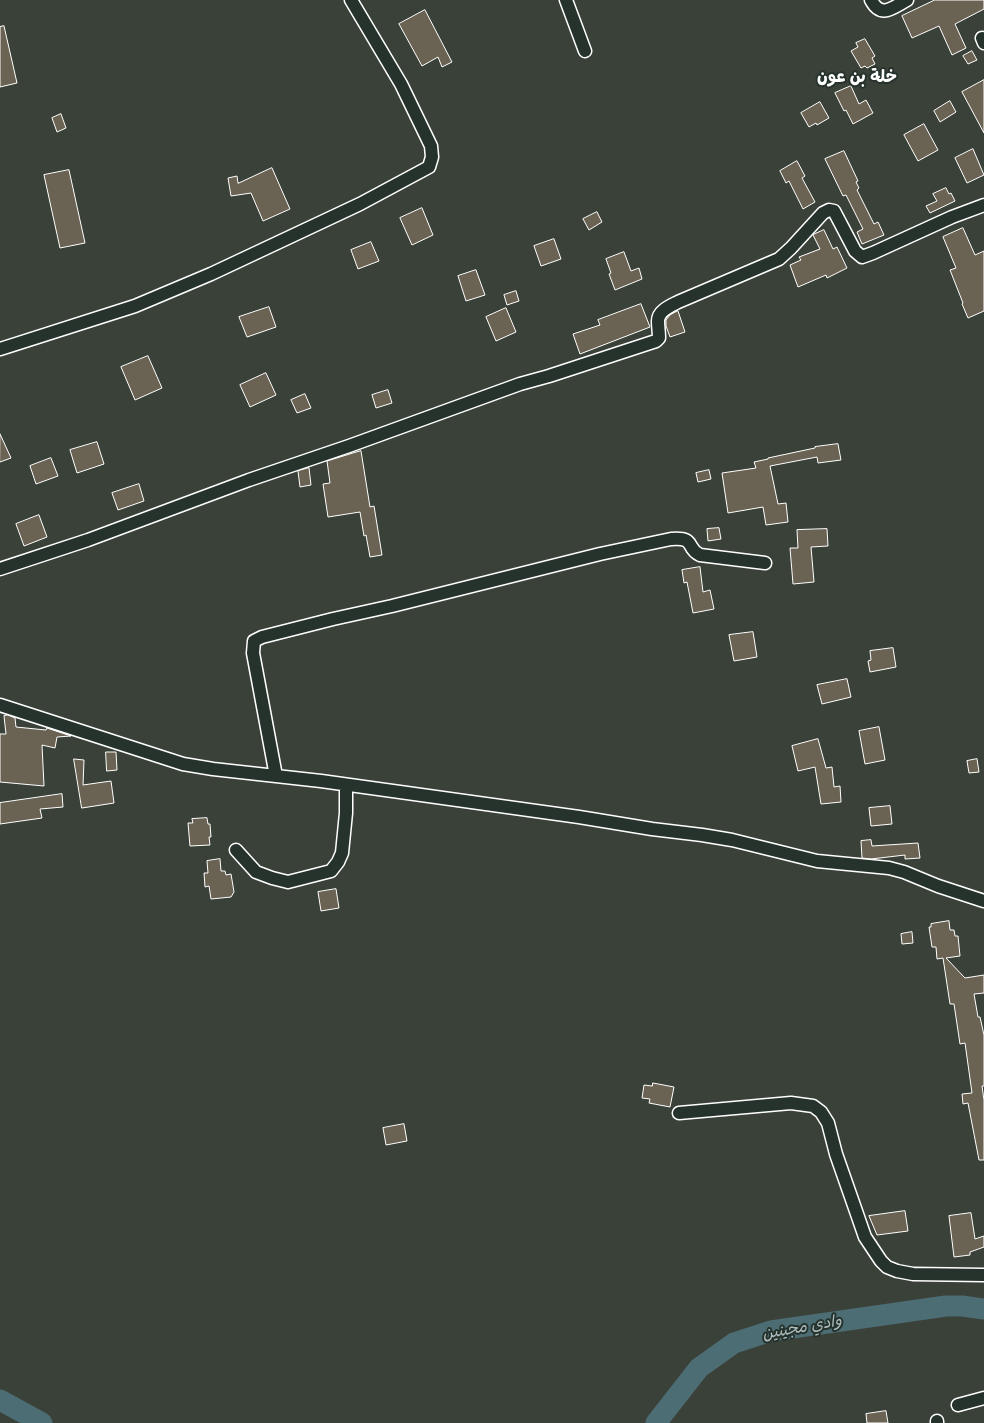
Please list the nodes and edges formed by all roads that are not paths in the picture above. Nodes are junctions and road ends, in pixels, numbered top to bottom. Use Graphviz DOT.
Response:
graph roads {
  1 [pos="351,0"];
  2 [pos="566,0"];
  3 [pos="871,0"];
  4 [pos="907,0"];
  5 [pos="585,50"];
  6 [pos="984,205"];
  7 [pos="0,349"];
  8 [pos="765,563"];
  9 [pos="0,569"];
  10 [pos="0,705"];
  11 [pos="276,776"];
  12 [pos="346,785"];
  13 [pos="236,850"];
  14 [pos="984,901"];
  15 [pos="679,1113"];
  16 [pos="984,1275"];
  17 [pos="984,1398"];
  18 [pos="958,1405"];
  1 -- 7 [label="street"];
  2 -- 5 [label="street"];
  3 -- 4 [label="street"];
  6 -- 9 [label="street"];
  8 -- 11 [label="street"];
  10 -- 11 [label="street"];
  11 -- 12 [label="street"];
  12 -- 13 [label="street"];
  12 -- 14 [label="street"];
  15 -- 16 [label="street"];
  17 -- 18 [label="street"];
}
